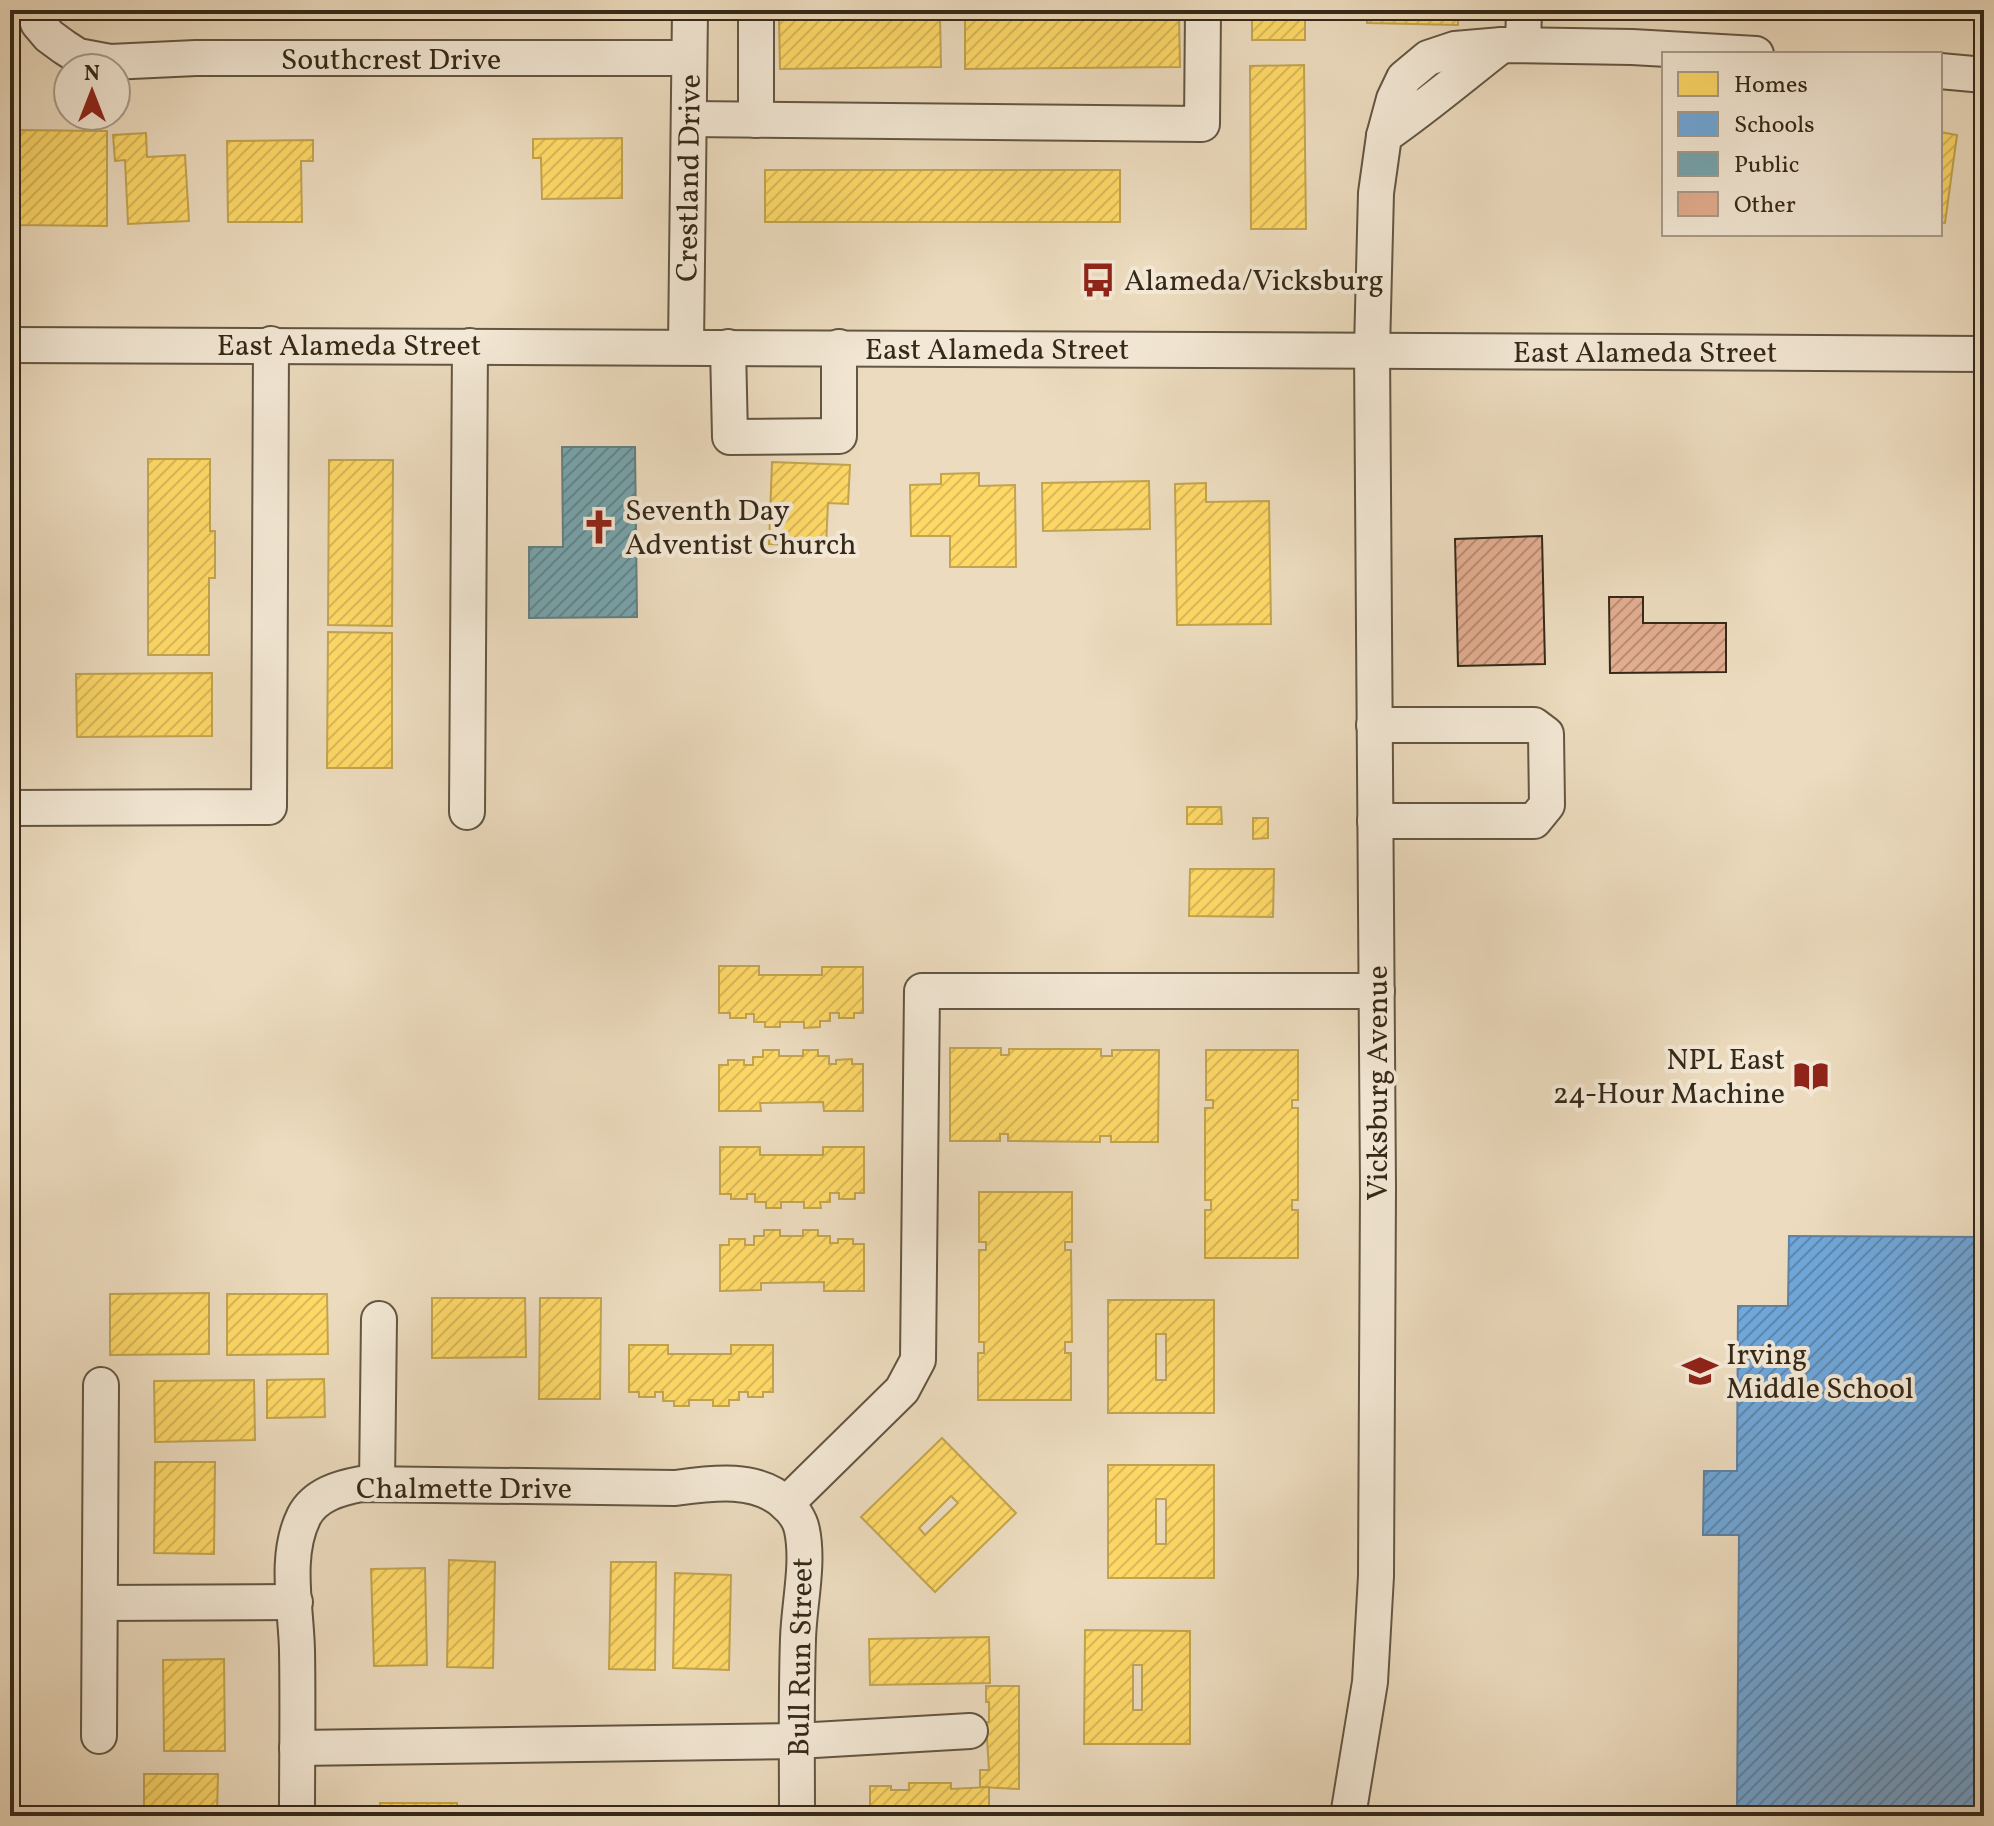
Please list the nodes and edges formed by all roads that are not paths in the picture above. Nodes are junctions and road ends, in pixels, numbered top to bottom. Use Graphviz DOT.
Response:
graph roads {
  1 [pos="34,10"];
  2 [pos="690,10"];
  3 [pos="756,10"];
  4 [pos="1203,10"];
  5 [pos="1524,10"];
  6 [pos="1513,45"];
  7 [pos="1730,52"];
  8 [pos="689,58"];
  9 [pos="1942,71"];
  10 [pos="1984,75"];
  11 [pos="689,119"];
  12 [pos="756,120"];
  13 [pos="271,344"];
  14 [pos="10,345"];
  15 [pos="470,346"];
  16 [pos="686,346"];
  17 [pos="728,347"];
  18 [pos="839,347"];
  19 [pos="1372,349"];
  20 [pos="1984,354"];
  21 [pos="1374,725"];
  22 [pos="10,808"];
  23 [pos="467,812"];
  24 [pos="1375,821"];
  25 [pos="1377,991"];
  26 [pos="379,1319"];
  27 [pos="101,1385"];
  28 [pos="377,1483"];
  29 [pos="786,1504"];
  30 [pos="295,1602"];
  31 [pos="100,1603"];
  32 [pos="970,1731"];
  33 [pos="99,1736"];
  34 [pos="797,1741"];
  35 [pos="297,1748"];
  36 [pos="297,1816"];
  37 [pos="797,1816"];
  38 [pos="1348,1816"];
  1 -- 8 [label="street, Southcrest Drive"];
  2 -- 8 [label="street, Crestland Drive"];
  3 -- 12 [label="street"];
  4 -- 12 [label="street"];
  5 -- 6 [label="street"];
  6 -- 7 [label="street, Vicksburg Avenue"];
  6 -- 19 [label="street, Vicksburg Avenue"];
  8 -- 11 [label="street, Crestland Drive"];
  9 -- 10 [label="street"];
  11 -- 12 [label="street"];
  11 -- 16 [label="street, Crestland Drive"];
  13 -- 14 [label="street, East Alameda Street"];
  13 -- 15 [label="street, East Alameda Street"];
  13 -- 22 [label="street"];
  15 -- 16 [label="street, East Alameda Street"];
  15 -- 23 [label="street"];
  16 -- 17 [label="street, East Alameda Street"];
  17 -- 18 [label="street, East Alameda Street"];
  17 -- 18 [label="street"];
  18 -- 19 [label="street, East Alameda Street"];
  19 -- 20 [label="street, East Alameda Street"];
  19 -- 21 [label="street, Vicksburg Avenue"];
  21 -- 24 [label="street, Vicksburg Avenue"];
  21 -- 24 [label="street"];
  24 -- 25 [label="street, Vicksburg Avenue"];
  25 -- 29 [label="street"];
  25 -- 38 [label="street, Vicksburg Avenue"];
  26 -- 28 [label="street"];
  27 -- 31 [label="street"];
  28 -- 29 [label="street, Chalmette Drive"];
  28 -- 30 [label="street, Chalmette Drive"];
  29 -- 34 [label="street, Bull Run Street"];
  30 -- 31 [label="street"];
  30 -- 35 [label="street, Chalmette Drive"];
  31 -- 33 [label="street"];
  32 -- 34 [label="street"];
  34 -- 35 [label="street"];
  34 -- 37 [label="street, Bull Run Street"];
  35 -- 36 [label="street, Chalmette Drive"];
}
